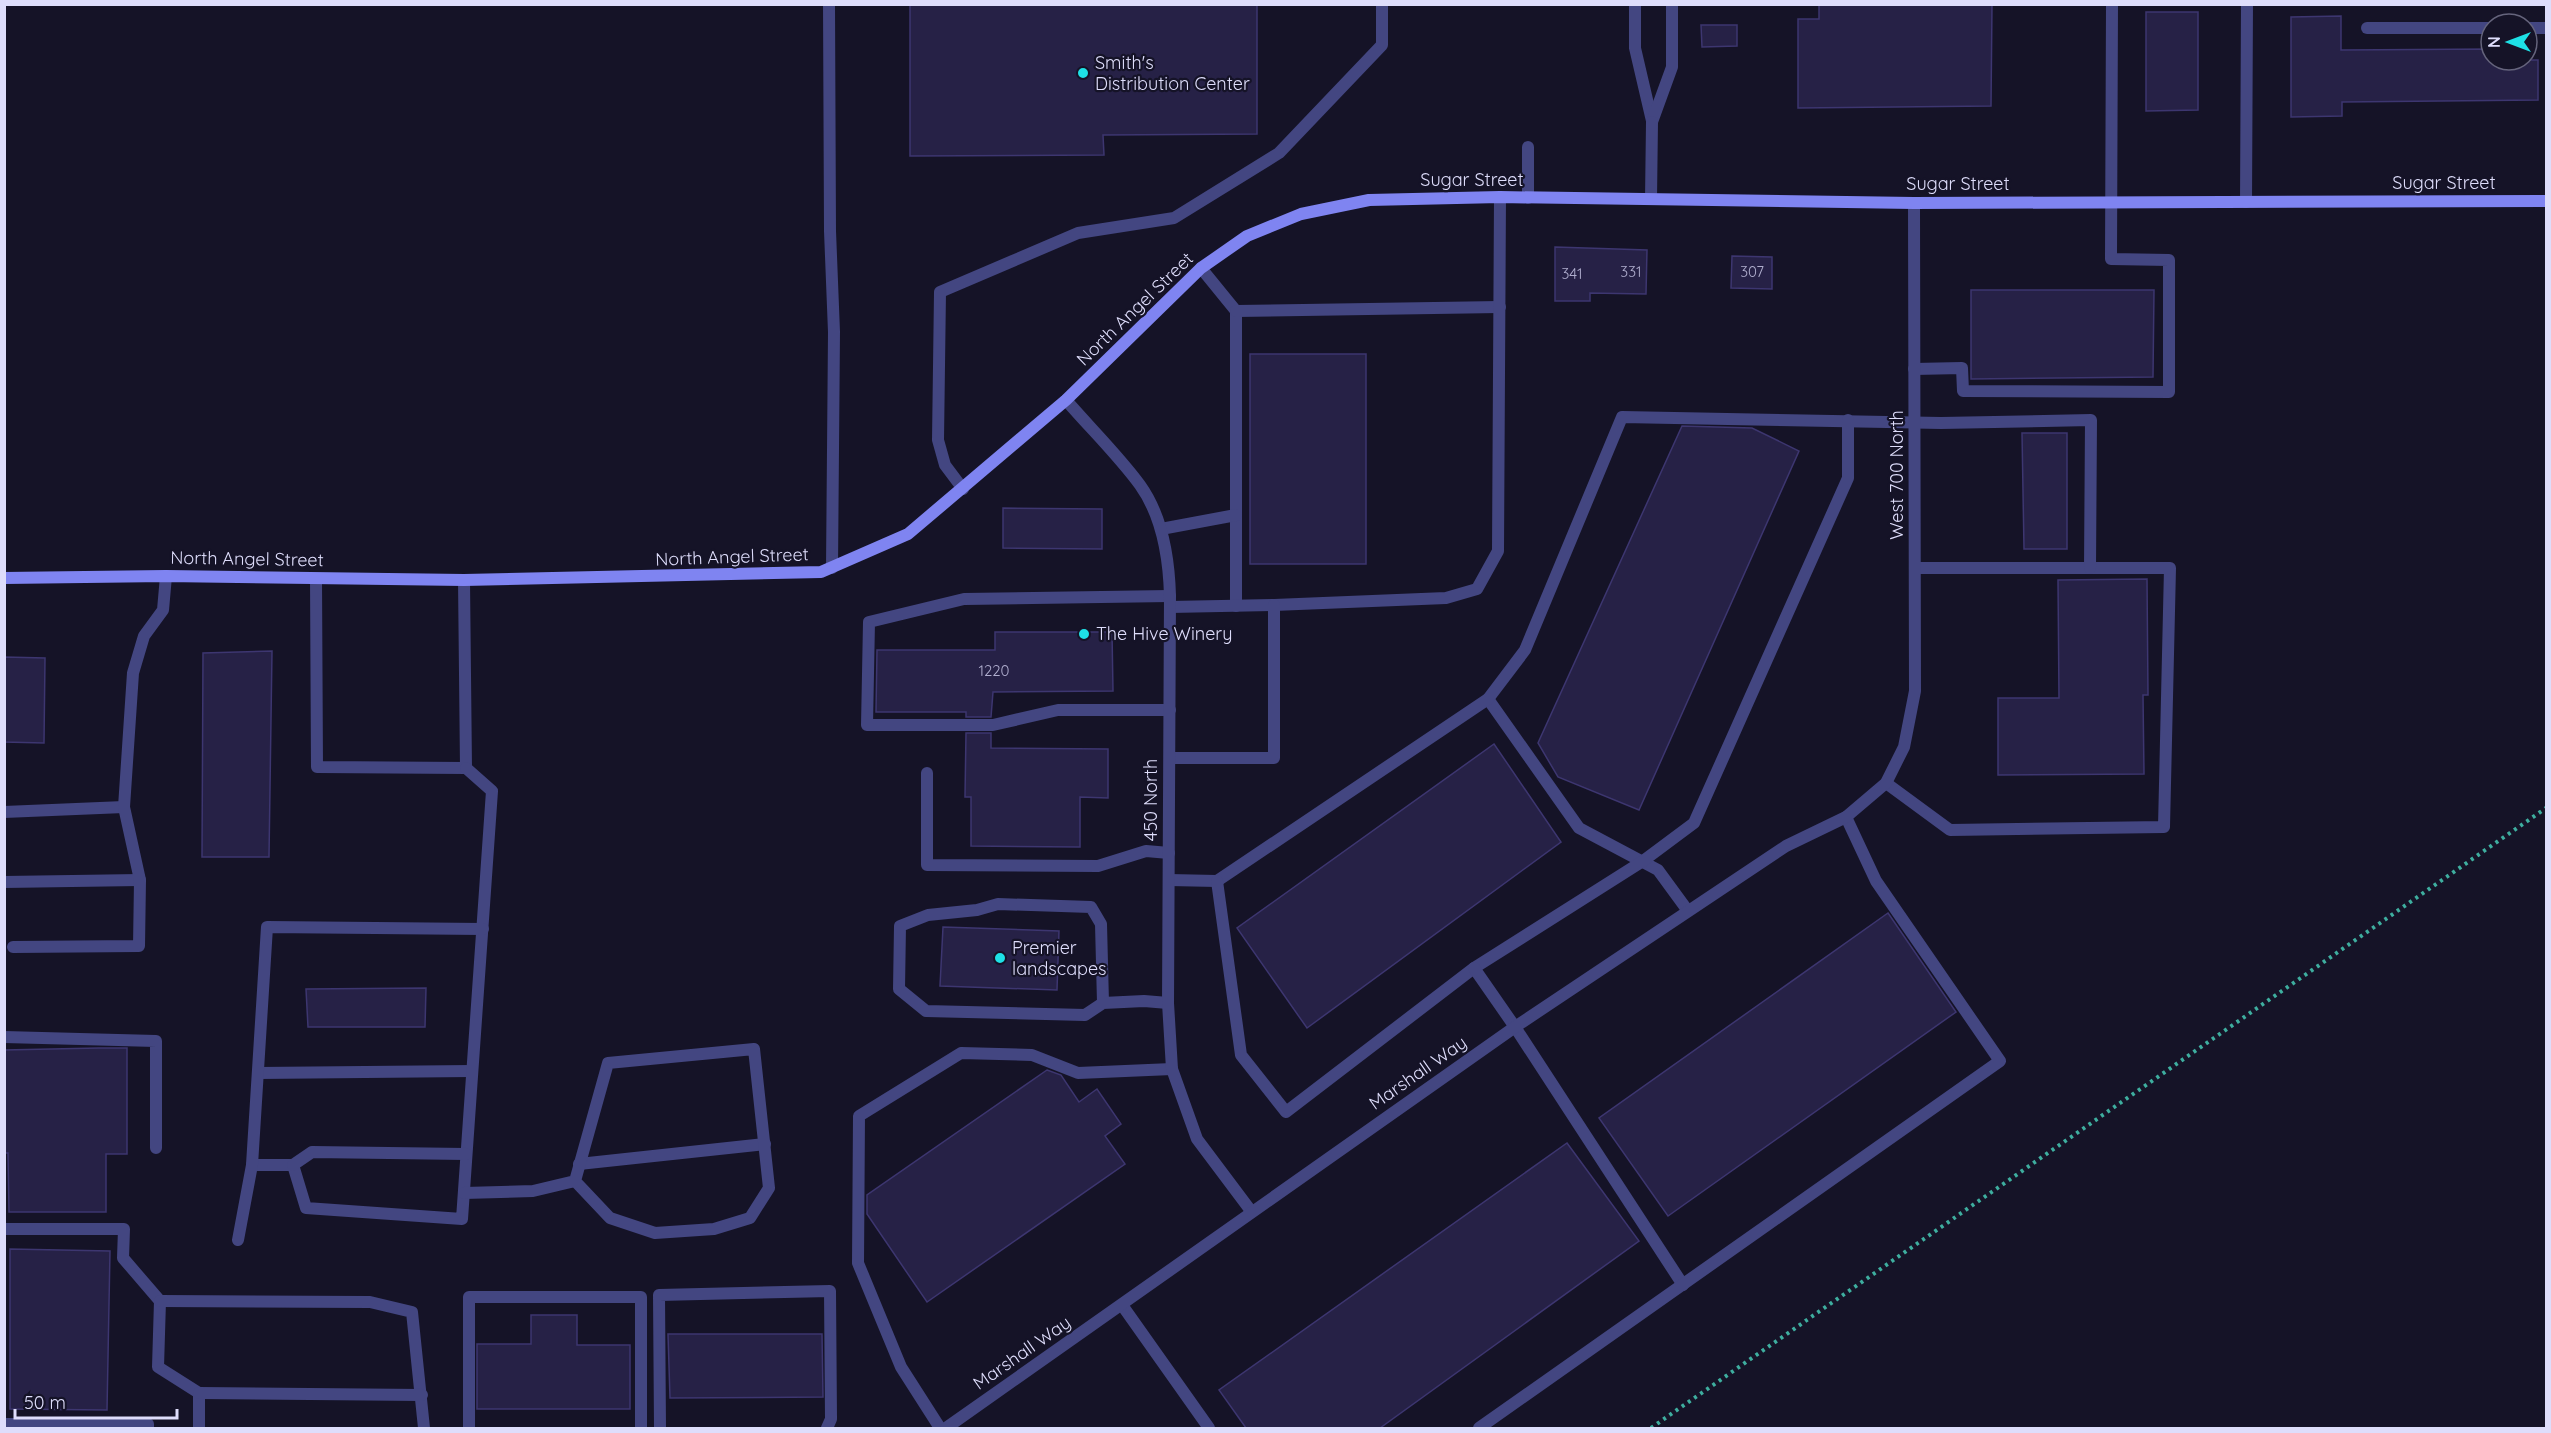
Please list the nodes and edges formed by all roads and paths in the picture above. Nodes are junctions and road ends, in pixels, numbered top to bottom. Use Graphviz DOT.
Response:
graph roads {
  1 [pos="829,4"];
  2 [pos="1382,4"];
  3 [pos="1635,4"];
  4 [pos="1672,4"];
  5 [pos="2112,4"];
  6 [pos="2247,4"];
  7 [pos="2367,28"];
  8 [pos="2479,28"];
  9 [pos="1653,122"];
  10 [pos="1528,147"];
  11 [pos="1500,197"];
  12 [pos="1528,198"];
  13 [pos="1651,199"];
  14 [pos="1369,200"];
  15 [pos="2547,201"];
  16 [pos="1914,202"];
  17 [pos="2111,202"];
  18 [pos="2246,202"];
  19 [pos="1201,268"];
  20 [pos="1500,307"];
  21 [pos="1236,311"];
  22 [pos="1914,369"];
  23 [pos="1066,400"];
  24 [pos="1848,420"];
  25 [pos="1914,422"];
  26 [pos="963,489"];
  27 [pos="1236,515"];
  28 [pos="1161,529"];
  29 [pos="832,568"];
  30 [pos="1915,568"];
  31 [pos="2090,568"];
  32 [pos="166,576"];
  33 [pos="4,578"];
  34 [pos="316,579"];
  35 [pos="464,580"];
  36 [pos="1170,601"];
  37 [pos="1274,605"];
  38 [pos="1236,606"];
  39 [pos="1488,699"];
  40 [pos="1170,710"];
  41 [pos="1904,747"];
  42 [pos="1170,758"];
  43 [pos="466,768"];
  44 [pos="927,773"];
  45 [pos="1886,783"];
  46 [pos="124,807"];
  47 [pos="2547,808"];
  48 [pos="4,812"];
  49 [pos="1846,818"];
  50 [pos="1169,853"];
  51 [pos="1643,861"];
  52 [pos="140,880"];
  53 [pos="1169,880"];
  54 [pos="1217,881"];
  55 [pos="4,882"];
  56 [pos="1688,911"];
  57 [pos="483,929"];
  58 [pos="13,947"];
  59 [pos="1474,968"];
  60 [pos="1103,1003"];
  61 [pos="1168,1003"];
  62 [pos="1515,1027"];
  63 [pos="4,1037"];
  64 [pos="1172,1069"];
  65 [pos="472,1071"];
  66 [pos="258,1073"];
  67 [pos="765,1144"];
  68 [pos="156,1148"];
  69 [pos="466,1154"];
  70 [pos="579,1164"];
  71 [pos="252,1165"];
  72 [pos="293,1165"];
  73 [pos="575,1181"];
  74 [pos="464,1193"];
  75 [pos="1251,1211"];
  76 [pos="4,1229"];
  77 [pos="237,1240"];
  78 [pos="1683,1285"];
  79 [pos="160,1301"];
  80 [pos="1122,1305"];
  81 [pos="199,1393"];
  82 [pos="422,1395"];
  83 [pos="4,1424"];
  84 [pos="148,1428"];
  85 [pos="199,1428"];
  86 [pos="424,1428"];
  87 [pos="469,1428"];
  88 [pos="641,1428"];
  89 [pos="660,1428"];
  90 [pos="827,1428"];
  91 [pos="940,1428"];
  92 [pos="946,1428"];
  93 [pos="1209,1428"];
  94 [pos="1479,1428"];
  95 [pos="1651,1428"];
  1 -- 29 [label="street"];
  2 -- 26 [label="street"];
  3 -- 9 [label="street"];
  4 -- 9 [label="street"];
  5 -- 17 [label="street"];
  6 -- 18 [label="street"];
  7 -- 8 [label="street"];
  9 -- 13 [label="street"];
  10 -- 12 [label="street"];
  11 -- 12 [label="street, Sugar Street"];
  11 -- 14 [label="street, Sugar Street"];
  11 -- 20 [label="street"];
  12 -- 13 [label="street, Sugar Street"];
  13 -- 16 [label="street, Sugar Street"];
  14 -- 19 [label="street, North Angel Street"];
  15 -- 18 [label="street, Sugar Street"];
  16 -- 17 [label="street, Sugar Street"];
  16 -- 22 [label="street, West 700 North"];
  17 -- 18 [label="street, Sugar Street"];
  17 -- 22 [label="street"];
  19 -- 21 [label="street"];
  19 -- 23 [label="street, North Angel Street"];
  20 -- 21 [label="street"];
  20 -- 37 [label="street"];
  21 -- 27 [label="street"];
  22 -- 25 [label="street, West 700 North"];
  23 -- 26 [label="street, North Angel Street"];
  23 -- 28 [label="street, 450 North"];
  24 -- 25 [label="street"];
  24 -- 39 [label="street"];
  24 -- 51 [label="street"];
  25 -- 30 [label="street, West 700 North"];
  25 -- 31 [label="street"];
  26 -- 29 [label="street, North Angel Street"];
  27 -- 28 [label="street"];
  27 -- 38 [label="street"];
  28 -- 36 [label="street, 450 North"];
  29 -- 35 [label="street, North Angel Street"];
  30 -- 31 [label="street"];
  30 -- 41 [label="street, West 700 North"];
  31 -- 45 [label="street"];
  32 -- 33 [label="street, North Angel Street"];
  32 -- 34 [label="street, North Angel Street"];
  32 -- 46 [label="street"];
  34 -- 35 [label="street, North Angel Street"];
  34 -- 43 [label="street"];
  35 -- 43 [label="street"];
  36 -- 38 [label="street"];
  36 -- 40 [label="street, 450 North"];
  36 -- 40 [label="street"];
  37 -- 38 [label="street"];
  37 -- 42 [label="street"];
  39 -- 51 [label="street"];
  39 -- 54 [label="street"];
  40 -- 42 [label="street, 450 North"];
  41 -- 45 [label="street, Marshall Way"];
  42 -- 50 [label="street, 450 North"];
  43 -- 57 [label="street"];
  44 -- 50 [label="street"];
  45 -- 49 [label="street, Marshall Way"];
  46 -- 48 [label="street"];
  46 -- 52 [label="street"];
  47 -- 95 [label="path"];
  49 -- 56 [label="street, Marshall Way"];
  49 -- 78 [label="street"];
  50 -- 53 [label="street, 450 North"];
  51 -- 56 [label="street"];
  51 -- 59 [label="street"];
  52 -- 55 [label="street"];
  52 -- 58 [label="street"];
  53 -- 54 [label="street"];
  53 -- 61 [label="street, 450 North"];
  54 -- 59 [label="street"];
  56 -- 62 [label="street, Marshall Way"];
  57 -- 65 [label="street"];
  57 -- 66 [label="street"];
  59 -- 62 [label="street"];
  60 -- 60 [label="street"];
  60 -- 61 [label="street"];
  61 -- 64 [label="street, 450 North"];
  62 -- 75 [label="street, Marshall Way"];
  62 -- 78 [label="street"];
  63 -- 68 [label="street"];
  64 -- 75 [label="street, 450 North"];
  64 -- 91 [label="street"];
  65 -- 66 [label="street"];
  65 -- 69 [label="street"];
  66 -- 71 [label="street"];
  67 -- 70 [label="street"];
  67 -- 70 [label="street"];
  67 -- 73 [label="street"];
  69 -- 72 [label="street"];
  69 -- 74 [label="street"];
  70 -- 73 [label="street"];
  71 -- 72 [label="street"];
  71 -- 77 [label="street"];
  72 -- 74 [label="street"];
  73 -- 74 [label="street"];
  75 -- 80 [label="street, Marshall Way"];
  76 -- 79 [label="street"];
  78 -- 94 [label="street"];
  79 -- 81 [label="street"];
  79 -- 82 [label="street"];
  80 -- 92 [label="street, Marshall Way"];
  80 -- 93 [label="street"];
  81 -- 82 [label="street"];
  81 -- 85 [label="street"];
  82 -- 86 [label="street"];
  83 -- 84 [label="street"];
  87 -- 88 [label="street"];
  89 -- 90 [label="street"];
}
